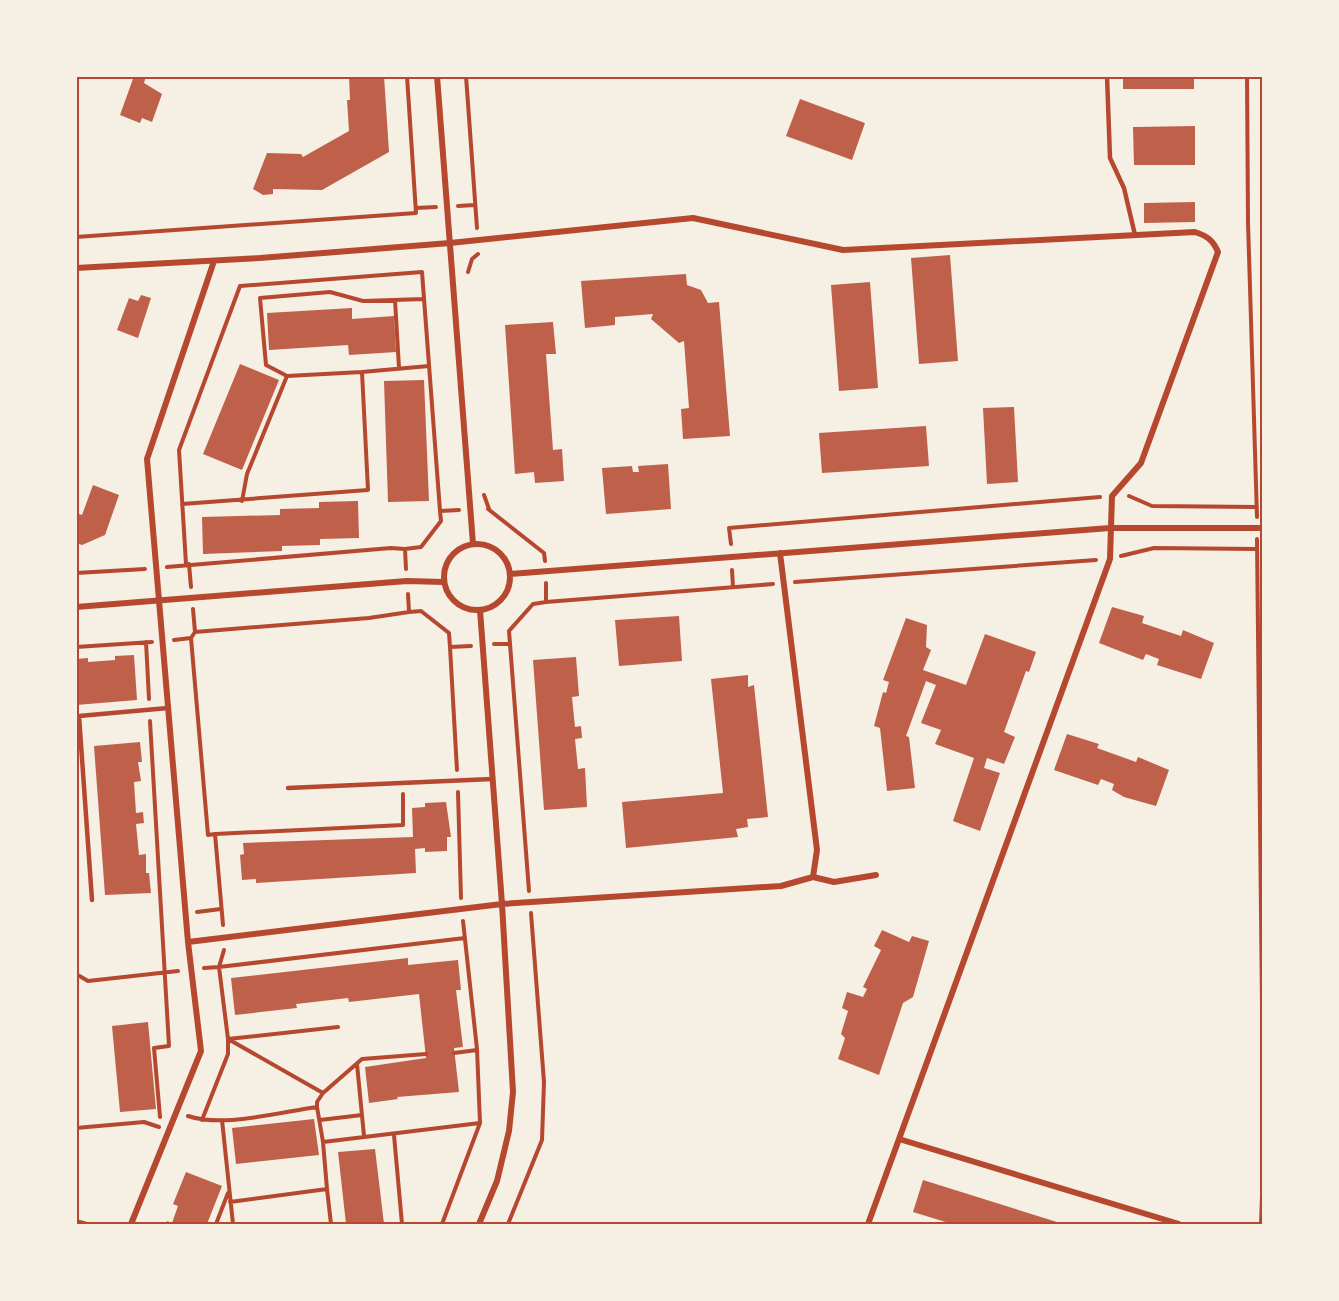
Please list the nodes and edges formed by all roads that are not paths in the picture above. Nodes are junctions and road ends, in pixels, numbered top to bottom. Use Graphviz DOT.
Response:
graph roads {
  1 [pos="437,76"];
  2 [pos="1107,76"];
  3 [pos="1135,235"];
  4 [pos="450,243"];
  5 [pos="214,261"];
  6 [pos="76,268"];
  7 [pos="1110,528"];
  8 [pos="1263,528"];
  9 [pos="473,544"];
  10 [pos="780,553"];
  11 [pos="510,574"];
  12 [pos="444,582"];
  13 [pos="159,601"];
  14 [pos="76,607"];
  15 [pos="480,610"];
  16 [pos="168,708"];
  17 [pos="492,778"];
  18 [pos="288,788"];
  19 [pos="876,875"];
  20 [pos="813,877"];
  21 [pos="92,900"];
  22 [pos="502,904"];
  23 [pos="188,942"];
  24 [pos="899,1139"];
  25 [pos="131,1224"];
  26 [pos="479,1224"];
  27 [pos="868,1224"];
  28 [pos="1179,1224"];
  1 -- 4 [label="street"];
  2 -- 3 [label="lane"];
  3 -- 4 [label="street"];
  3 -- 7 [label="street"];
  4 -- 5 [label="street"];
  4 -- 9 [label="street"];
  5 -- 6 [label="street"];
  5 -- 13 [label="street"];
  7 -- 8 [label="street"];
  7 -- 10 [label="street"];
  7 -- 24 [label="street"];
  9 -- 11 [label="street"];
  9 -- 12 [label="street"];
  10 -- 11 [label="street"];
  10 -- 20 [label="street"];
  11 -- 15 [label="street"];
  12 -- 13 [label="street"];
  12 -- 15 [label="street"];
  13 -- 14 [label="street"];
  13 -- 16 [label="street"];
  15 -- 17 [label="street"];
  16 -- 21 [label="lane"];
  16 -- 23 [label="street"];
  17 -- 18 [label="lane"];
  17 -- 22 [label="street"];
  19 -- 20 [label="street"];
  20 -- 22 [label="street"];
  22 -- 23 [label="street"];
  22 -- 26 [label="street"];
  23 -- 25 [label="street"];
  24 -- 27 [label="street"];
  24 -- 28 [label="street"];
}
